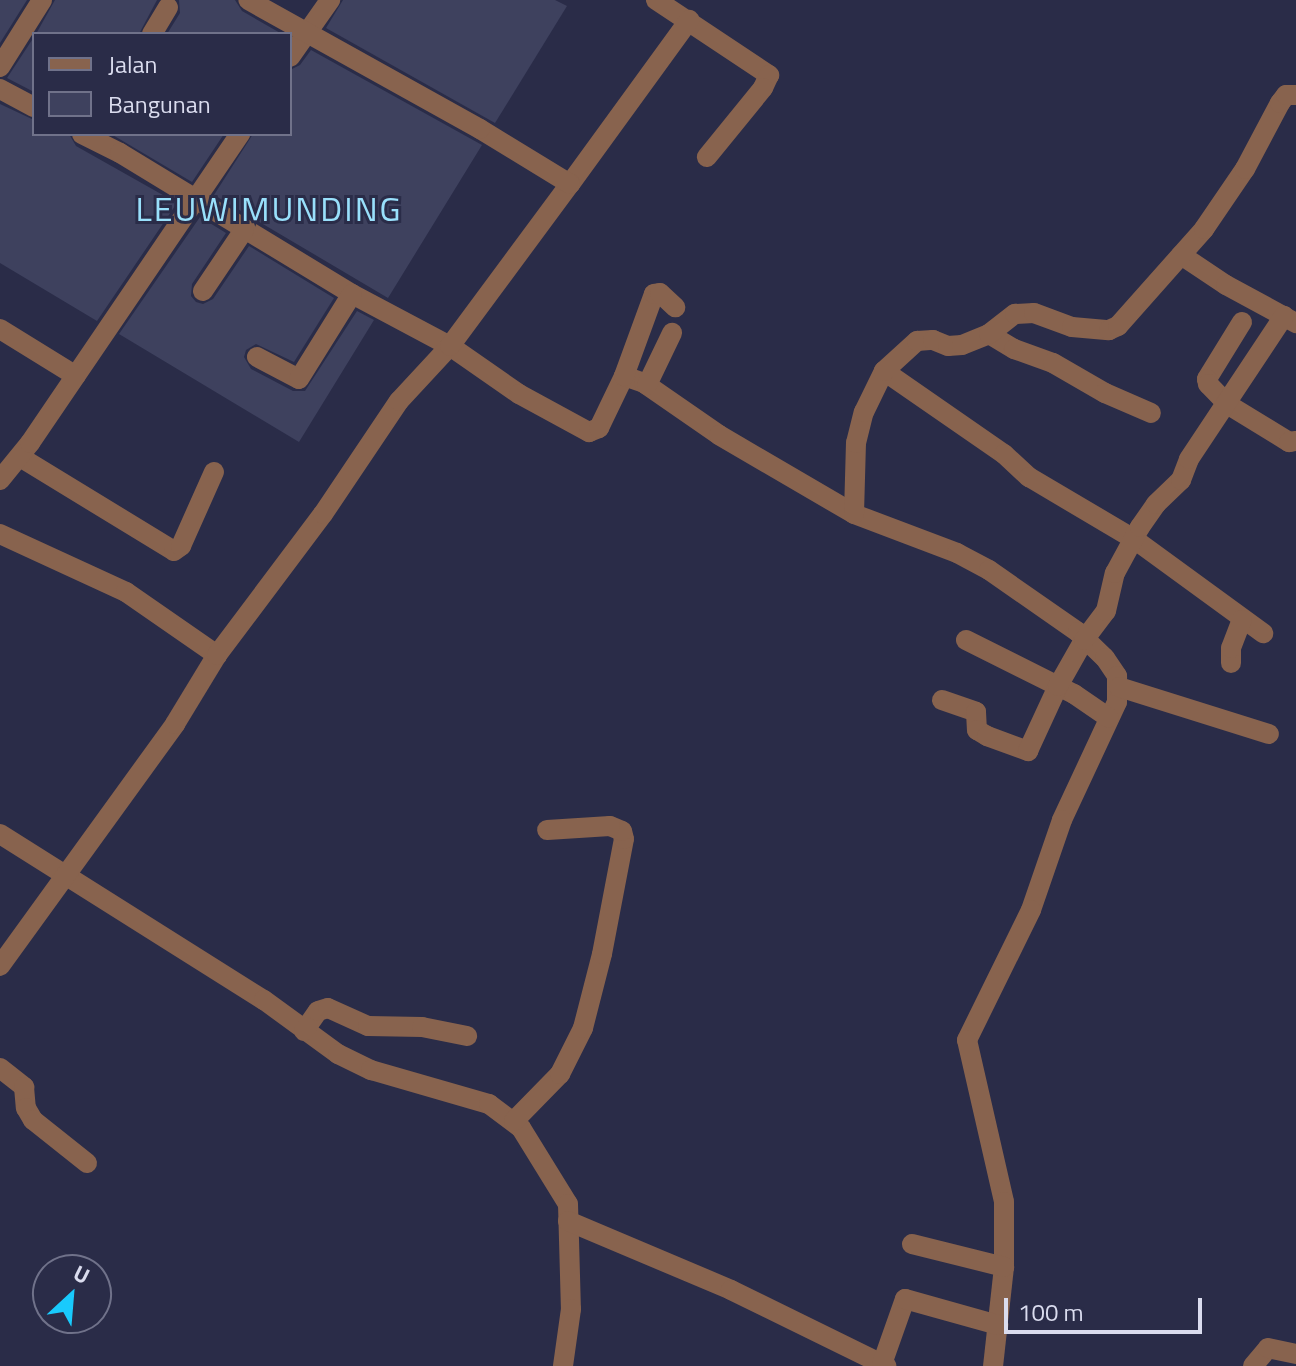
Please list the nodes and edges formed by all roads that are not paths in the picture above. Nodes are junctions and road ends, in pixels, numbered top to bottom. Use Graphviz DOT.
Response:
graph roads {
  1 [pos="42,0"];
  2 [pos="248,0"];
  3 [pos="330,0"];
  4 [pos="656,0"];
  5 [pos="168,7"];
  6 [pos="689,20"];
  7 [pos="153,32"];
  8 [pos="307,32"];
  9 [pos="292,54"];
  10 [pos="0,67"];
  11 [pos="0,89"];
  12 [pos="1296,95"];
  13 [pos="32,106"];
  14 [pos="87,136"];
  15 [pos="239,136"];
  16 [pos="707,157"];
  17 [pos="570,184"];
  18 [pos="198,200"];
  19 [pos="244,230"];
  20 [pos="1181,255"];
  21 [pos="203,291"];
  22 [pos="352,294"];
  23 [pos="675,307"];
  24 [pos="1290,320"];
  25 [pos="1242,322"];
  26 [pos="0,329"];
  27 [pos="672,333"];
  28 [pos="989,334"];
  29 [pos="450,346"];
  30 [pos="257,357"];
  31 [pos="884,371"];
  32 [pos="76,376"];
  33 [pos="624,376"];
  34 [pos="654,390"];
  35 [pos="1227,404"];
  36 [pos="1151,413"];
  37 [pos="1296,441"];
  38 [pos="20,457"];
  39 [pos="214,472"];
  40 [pos="1,477"];
  41 [pos="854,514"];
  42 [pos="0,534"];
  43 [pos="1134,539"];
  44 [pos="1242,620"];
  45 [pos="1263,633"];
  46 [pos="966,640"];
  47 [pos="1084,640"];
  48 [pos="217,655"];
  49 [pos="1231,663"];
  50 [pos="1058,686"];
  51 [pos="1119,687"];
  52 [pos="942,700"];
  53 [pos="1109,718"];
  54 [pos="1269,734"];
  55 [pos="547,830"];
  56 [pos="0,834"];
  57 [pos="67,874"];
  58 [pos="0,966"];
  59 [pos="304,1031"];
  60 [pos="467,1036"];
  61 [pos="0,1068"];
  62 [pos="518,1125"];
  63 [pos="87,1163"];
  64 [pos="568,1212"];
  65 [pos="912,1244"];
  66 [pos="1004,1267"];
  67 [pos="998,1325"];
  68 [pos="1296,1354"];
  69 [pos="884,1365"];
  70 [pos="563,1366"];
  71 [pos="993,1366"];
  72 [pos="1253,1366"];
  1 -- 10 [label="street"];
  2 -- 8 [label="street"];
  3 -- 8 [label="street"];
  4 -- 6 [label="street"];
  5 -- 7 [label="street"];
  6 -- 16 [label="street"];
  6 -- 17 [label="street"];
  8 -- 9 [label="street"];
  8 -- 17 [label="street"];
  11 -- 13 [label="street"];
  12 -- 20 [label="street"];
  14 -- 18 [label="street"];
  15 -- 18 [label="street"];
  17 -- 29 [label="street"];
  18 -- 19 [label="street"];
  18 -- 32 [label="street"];
  19 -- 21 [label="street"];
  19 -- 22 [label="street"];
  20 -- 24 [label="street"];
  20 -- 28 [label="street"];
  22 -- 29 [label="street"];
  22 -- 30 [label="street"];
  23 -- 33 [label="street"];
  24 -- 35 [label="street"];
  25 -- 35 [label="street"];
  26 -- 32 [label="street"];
  27 -- 34 [label="street"];
  28 -- 31 [label="street"];
  28 -- 36 [label="street"];
  29 -- 33 [label="street"];
  29 -- 48 [label="street"];
  31 -- 41 [label="street"];
  31 -- 43 [label="street"];
  32 -- 38 [label="street"];
  33 -- 34 [label="street"];
  34 -- 41 [label="street"];
  35 -- 37 [label="street"];
  35 -- 43 [label="street"];
  38 -- 39 [label="street"];
  38 -- 40 [label="street"];
  41 -- 47 [label="street"];
  42 -- 48 [label="street"];
  43 -- 44 [label="street"];
  43 -- 47 [label="street"];
  44 -- 45 [label="street"];
  44 -- 49 [label="street"];
  46 -- 50 [label="street"];
  47 -- 50 [label="street"];
  47 -- 51 [label="street"];
  48 -- 57 [label="street"];
  50 -- 52 [label="street"];
  50 -- 53 [label="street"];
  51 -- 53 [label="street"];
  51 -- 54 [label="street"];
  53 -- 66 [label="street"];
  55 -- 62 [label="street"];
  56 -- 57 [label="street"];
  57 -- 58 [label="street"];
  57 -- 59 [label="street"];
  59 -- 60 [label="street"];
  59 -- 62 [label="street"];
  61 -- 63 [label="street"];
  62 -- 64 [label="street"];
  64 -- 69 [label="street"];
  64 -- 70 [label="street"];
  65 -- 66 [label="street"];
  66 -- 67 [label="street"];
  67 -- 69 [label="street"];
  67 -- 71 [label="street"];
  68 -- 72 [label="street"];
}
